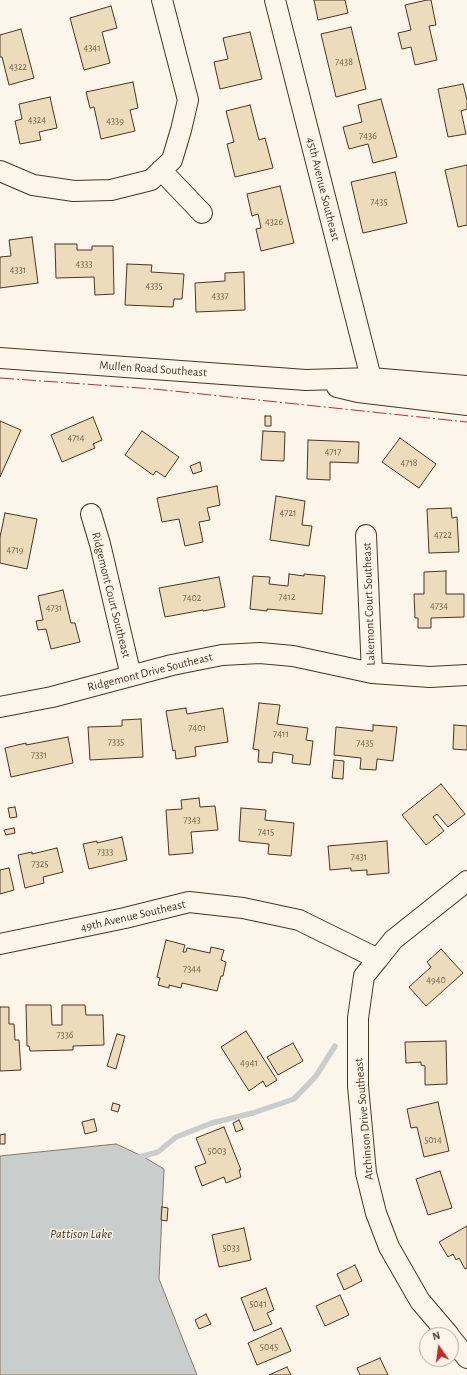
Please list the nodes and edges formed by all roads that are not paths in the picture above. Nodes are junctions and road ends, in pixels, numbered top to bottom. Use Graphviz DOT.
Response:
graph roads {
  1 [pos="162,0"];
  2 [pos="275,0"];
  3 [pos="161,170"];
  4 [pos="0,172"];
  5 [pos="202,212"];
  6 [pos="0,358"];
  7 [pos="371,378"];
  8 [pos="306,380"];
  9 [pos="467,386"];
  10 [pos="467,404"];
  11 [pos="91,514"];
  12 [pos="366,535"];
  13 [pos="372,673"];
  14 [pos="467,675"];
  15 [pos="131,676"];
  16 [pos="0,707"];
  17 [pos="467,881"];
  18 [pos="0,944"];
  19 [pos="378,959"];
  20 [pos="442,1327"];
  21 [pos="459,1348"];
  22 [pos="467,1358"];
  1 -- 3 [label="street"];
  2 -- 7 [label="street, 45th Avenue Southeast"];
  3 -- 4 [label="street"];
  3 -- 5 [label="street"];
  6 -- 8 [label="street, Mullen Road Southeast"];
  7 -- 8 [label="street, Mullen Road Southeast"];
  7 -- 9 [label="street, Mullen Road Southeast"];
  8 -- 10 [label="street, Mullen Road Southeast"];
  11 -- 15 [label="street, Ridgemont Court Southeast"];
  12 -- 13 [label="street, Lakemont Court Southeast"];
  13 -- 14 [label="street, Ridgemont Drive Southeast"];
  13 -- 15 [label="street, Ridgemont Drive Southeast"];
  15 -- 16 [label="street, Ridgemont Drive Southeast"];
  17 -- 19 [label="street"];
  18 -- 19 [label="street, 49th Avenue Southeast"];
  19 -- 20 [label="street, Atchinson Drive Southeast"];
  21 -- 22 [label="street"];
}
